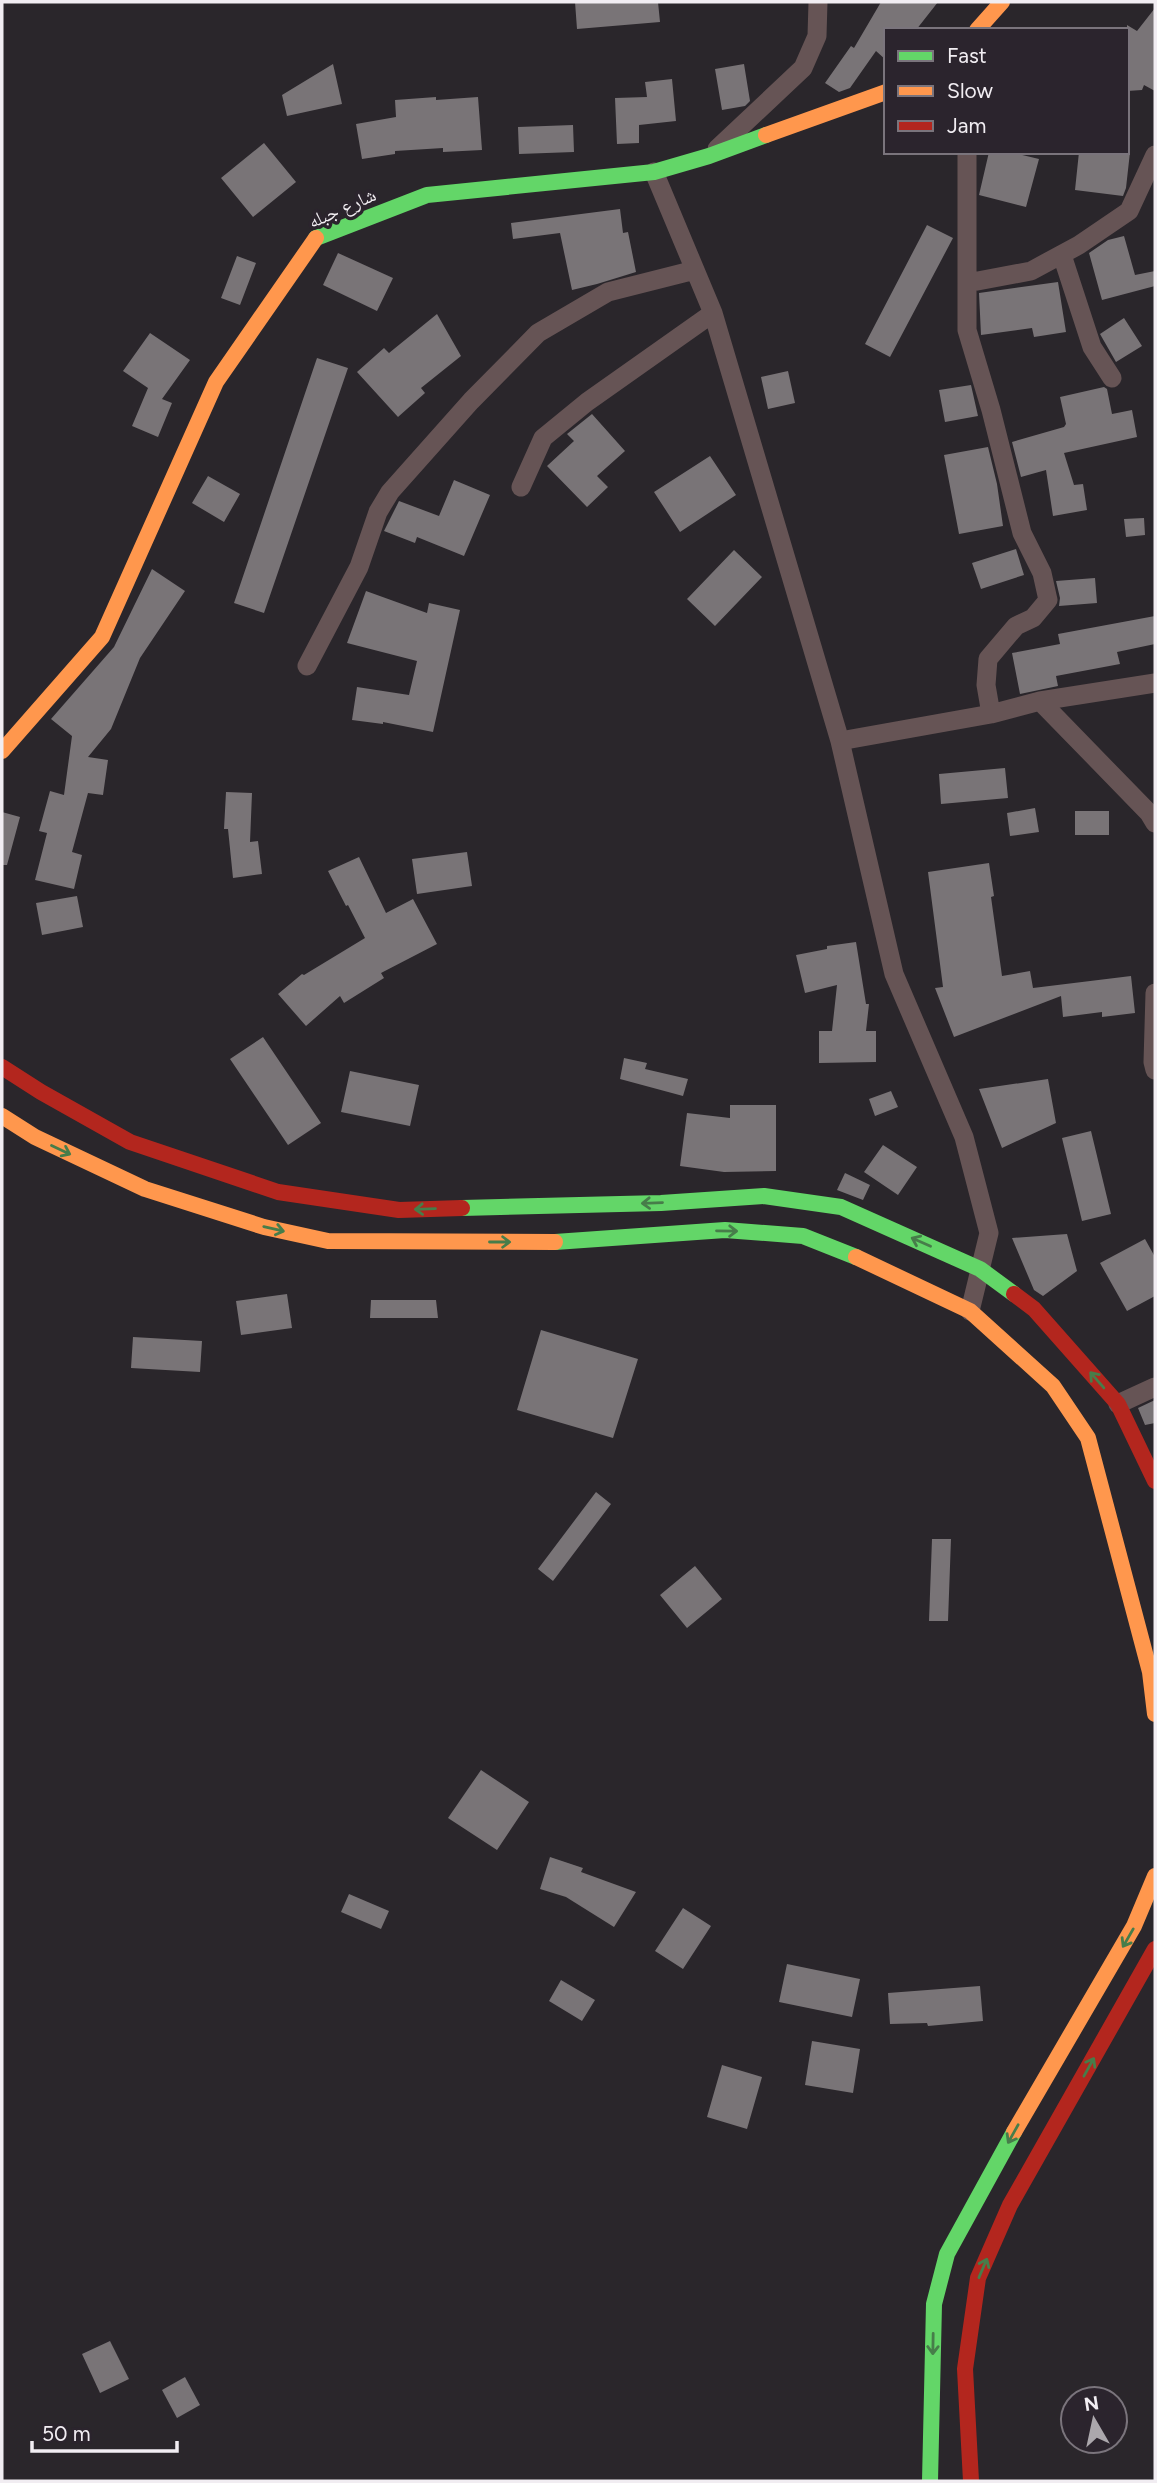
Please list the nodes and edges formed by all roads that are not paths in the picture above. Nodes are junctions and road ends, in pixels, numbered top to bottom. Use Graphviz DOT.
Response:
graph roads {
  1 [pos="818,2"];
  2 [pos="1002,2"];
  3 [pos="980,28"];
  4 [pos="884,93"];
  5 [pos="967,154"];
  6 [pos="1155,155"];
  7 [pos="709,156"];
  8 [pos="654,172"];
  9 [pos="1062,254"];
  10 [pos="695,270"];
  11 [pos="967,282"];
  12 [pos="713,313"];
  13 [pos="1112,378"];
  14 [pos="521,487"];
  15 [pos="307,666"];
  16 [pos="1155,683"];
  17 [pos="1040,701"];
  18 [pos="991,714"];
  19 [pos="840,741"];
  20 [pos="2,751"];
  21 [pos="1155,823"];
  22 [pos="1155,993"];
  23 [pos="2,1067"];
  24 [pos="1155,1070"];
  25 [pos="2,1116"];
  26 [pos="980,1269"];
  27 [pos="970,1311"];
  28 [pos="1155,1387"];
  29 [pos="1118,1404"];
  30 [pos="1155,1481"];
  31 [pos="1155,1714"];
  32 [pos="1155,1876"];
  33 [pos="1155,1949"];
  34 [pos="930,2481"];
  35 [pos="971,2481"];
  1 -- 7 [label="street"];
  2 -- 3 [label="street"];
  4 -- 7 [label="street, شارع جبله"];
  5 -- 11 [label="street"];
  6 -- 9 [label="street"];
  7 -- 8 [label="street, شارع جبله"];
  8 -- 10 [label="street"];
  8 -- 20 [label="street, شارع جبله"];
  9 -- 11 [label="street"];
  9 -- 13 [label="street"];
  10 -- 12 [label="street"];
  10 -- 15 [label="street"];
  11 -- 18 [label="street"];
  12 -- 14 [label="street"];
  12 -- 19 [label="street"];
  16 -- 17 [label="street"];
  17 -- 18 [label="street"];
  17 -- 21 [label="street"];
  18 -- 19 [label="street"];
  19 -- 26 [label="street"];
  22 -- 24 [label="street"];
  26 -- 23 [label="street, one-way"];
  25 -- 27 [label="street, one-way"];
  26 -- 27 [label="street"];
  29 -- 26 [label="street, one-way"];
  27 -- 31 [label="street"];
  28 -- 29 [label="street"];
  29 -- 30 [label="street"];
  32 -- 34 [label="street, one-way"];
  35 -- 33 [label="street, one-way"];
}
